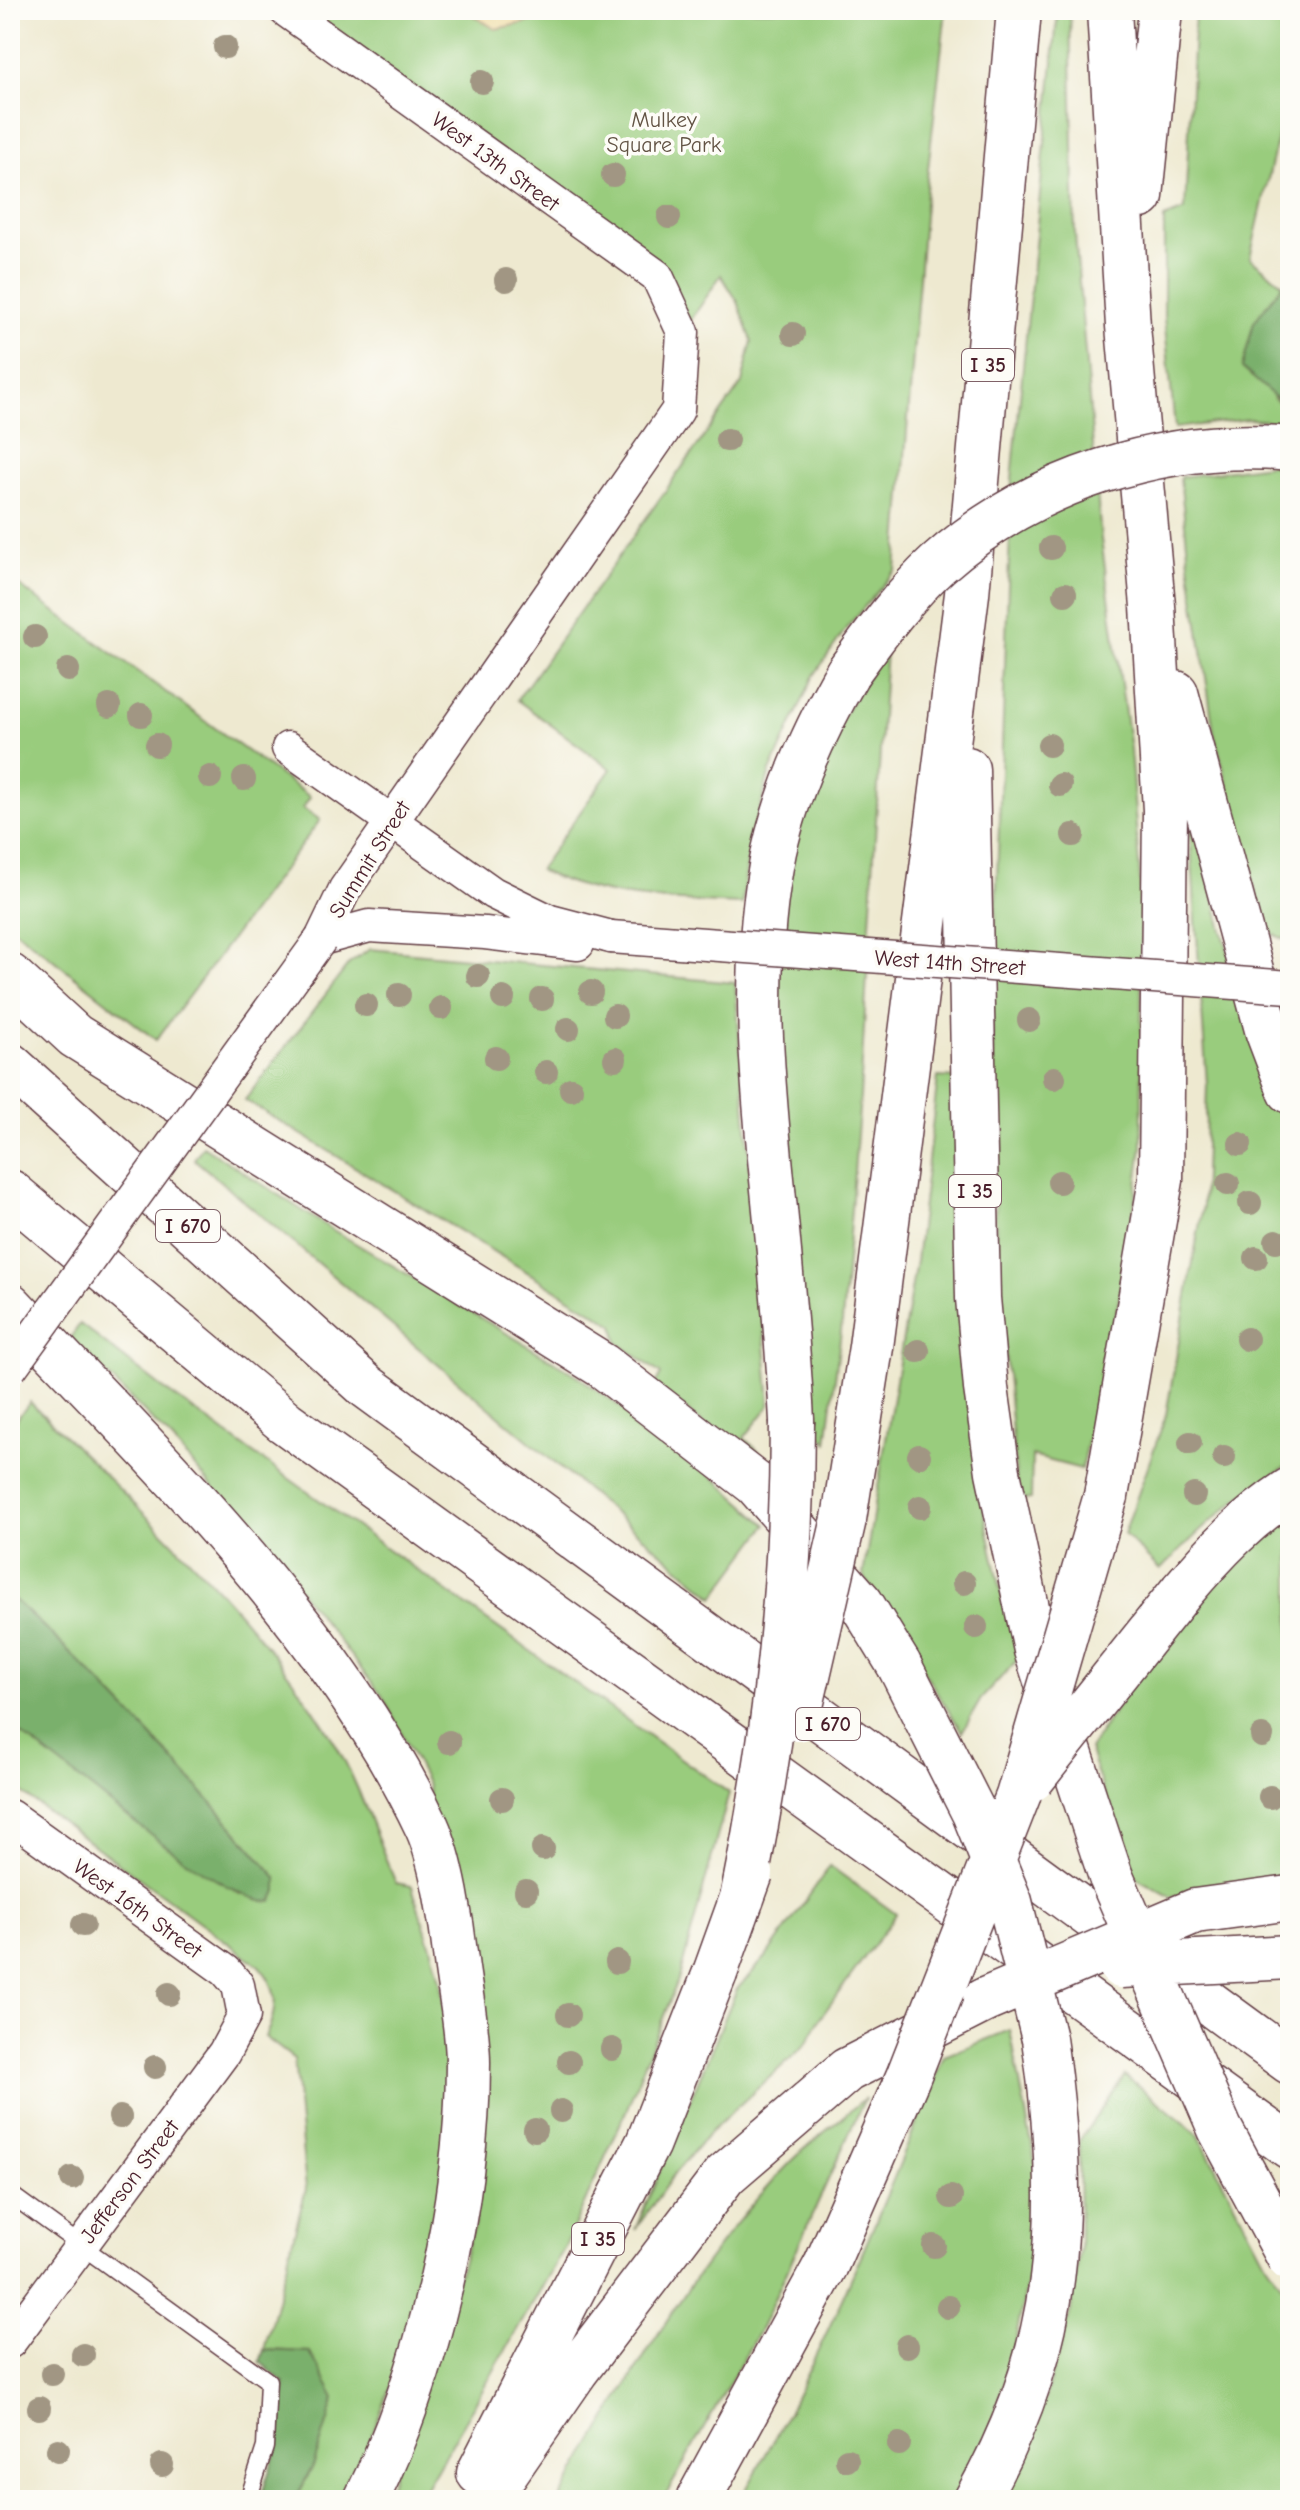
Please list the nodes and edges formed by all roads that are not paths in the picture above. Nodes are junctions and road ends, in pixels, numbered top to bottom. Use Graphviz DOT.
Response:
graph roads {
  1 [pos="285,10"];
  2 [pos="1011,10"];
  3 [pos="1019,10"];
  4 [pos="1109,10"];
  5 [pos="1160,10"];
  6 [pos="1008,136"];
  7 [pos="1128,326"];
  8 [pos="683,332"];
  9 [pos="1290,449"];
  10 [pos="967,594"];
  11 [pos="1153,606"];
  12 [pos="288,748"];
  13 [pos="391,822"];
  14 [pos="611,937"];
  15 [pos="321,939"];
  16 [pos="10,976"];
  17 [pos="1290,987"];
  18 [pos="10,1065"];
  19 [pos="1290,1091"];
  20 [pos="10,1192"];
  21 [pos="10,1305"];
  22 [pos="10,1369"];
  23 [pos="1290,1490"];
  24 [pos="1018,1796"];
  25 [pos="10,1816"];
  26 [pos="1290,1898"];
  27 [pos="742,1899"];
  28 [pos="1290,1957"];
  29 [pos="985,2000"];
  30 [pos="244,2016"];
  31 [pos="1290,2062"];
  32 [pos="1290,2147"];
  33 [pos="10,2194"];
  34 [pos="81,2246"];
  35 [pos="1290,2259"];
  36 [pos="10,2342"];
  37 [pos="248,2500"];
  38 [pos="366,2500"];
  39 [pos="470,2500"];
  40 [pos="487,2500"];
  41 [pos="698,2500"];
  42 [pos="976,2500"];
  1 -- 8 [label="street, West 13th Street"];
  2 -- 6 [label="highway"];
  3 -- 6 [label="highway, I 35"];
  4 -- 7 [label="highway"];
  5 -- 7 [label="highway"];
  6 -- 10 [label="highway, I 35"];
  7 -- 11 [label="highway"];
  8 -- 13 [label="street, Summit Street"];
  9 -- 27 [label="highway, bridge"];
  10 -- 27 [label="highway, I 35, bridge"];
  10 -- 35 [label="highway, I 35, bridge"];
  11 -- 19 [label="highway"];
  11 -- 24 [label="highway, bridge"];
  12 -- 13 [label="street, West 14th Street"];
  13 -- 14 [label="street, West 14th Street"];
  13 -- 15 [label="street, Summit Street"];
  14 -- 15 [label="street, West 14th Street"];
  14 -- 17 [label="street, West 14th Street, bridge"];
  15 -- 22 [label="street, Summit Street, bridge"];
  16 -- 42 [label="highway, bridge"];
  18 -- 31 [label="highway, I 670"];
  20 -- 32 [label="highway"];
  21 -- 38 [label="highway"];
  23 -- 24 [label="highway, bridge"];
  24 -- 41 [label="highway, bridge"];
  25 -- 30 [label="street, West 16th Street"];
  26 -- 29 [label="highway, bridge"];
  27 -- 39 [label="highway, I 35, bridge"];
  28 -- 29 [label="highway, bridge"];
  29 -- 40 [label="highway, bridge"];
  30 -- 34 [label="street, Jefferson Street"];
  33 -- 34 [label="lane"];
  34 -- 36 [label="street, Jefferson Street"];
  34 -- 37 [label="lane"];
}
